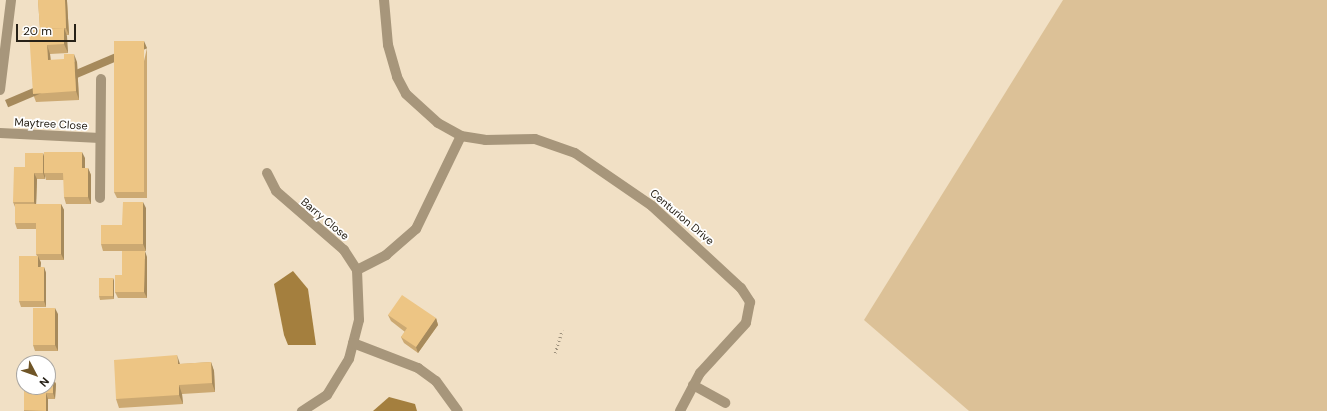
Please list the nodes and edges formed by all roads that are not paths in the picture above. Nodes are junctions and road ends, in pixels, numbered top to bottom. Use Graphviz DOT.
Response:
graph roads {
  1 [pos="11,0"];
  2 [pos="384,0"];
  3 [pos="101,79"];
  4 [pos="0,90"];
  5 [pos="0,133"];
  6 [pos="461,136"];
  7 [pos="100,138"];
  8 [pos="267,173"];
  9 [pos="100,198"];
  10 [pos="357,270"];
  11 [pos="353,343"];
  12 [pos="693,385"];
  13 [pos="725,402"];
  14 [pos="302,411"];
  15 [pos="458,411"];
  16 [pos="680,411"];
  1 -- 4 [label="street"];
  2 -- 6 [label="street"];
  3 -- 7 [label="street, Maytree Close"];
  5 -- 7 [label="street, Maytree Close"];
  6 -- 10 [label="street"];
  6 -- 12 [label="street, Centurion Drive"];
  7 -- 9 [label="street, Maytree Close"];
  8 -- 10 [label="street, Barry Close"];
  10 -- 11 [label="street"];
  11 -- 14 [label="street"];
  11 -- 15 [label="street"];
  12 -- 13 [label="street"];
  12 -- 16 [label="street, Centurion Drive"];
}
